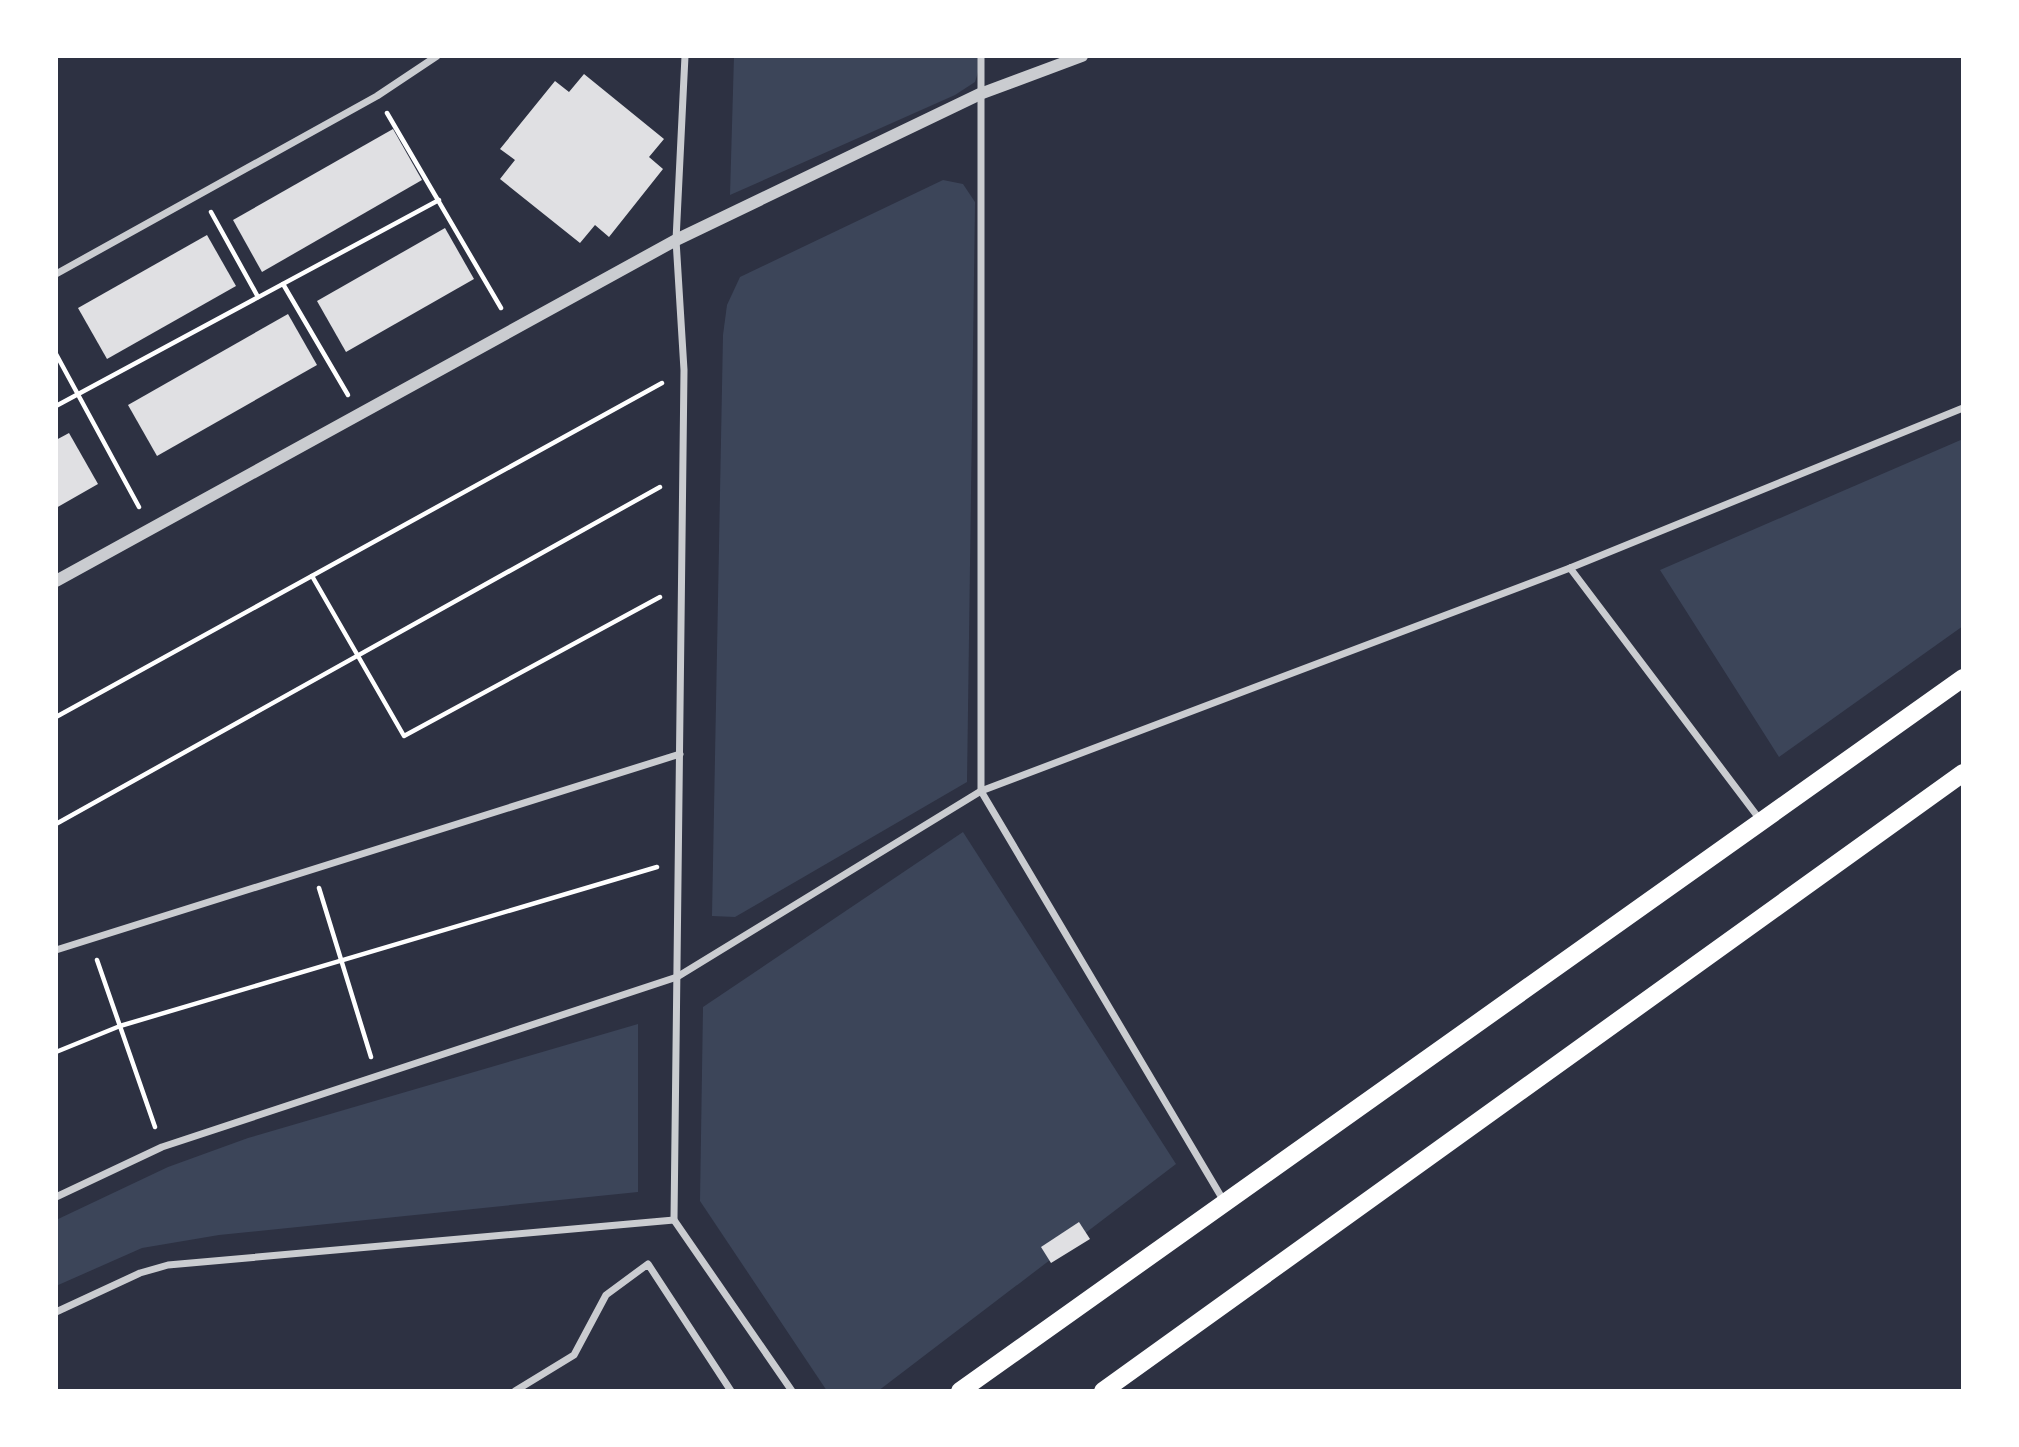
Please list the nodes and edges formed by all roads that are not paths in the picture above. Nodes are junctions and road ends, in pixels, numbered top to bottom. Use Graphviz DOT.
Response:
graph roads {
  1 [pos="437,56"];
  2 [pos="685,56"];
  3 [pos="981,56"];
  4 [pos="1082,56"];
  5 [pos="981,94"];
  6 [pos="676,240"];
  7 [pos="56,274"];
  8 [pos="1963,408"];
  9 [pos="1570,568"];
  10 [pos="56,580"];
  11 [pos="1963,678"];
  12 [pos="680,754"];
  13 [pos="1963,773"];
  14 [pos="981,790"];
  15 [pos="1761,822"];
  16 [pos="56,950"];
  17 [pos="677,977"];
  18 [pos="56,1197"];
  19 [pos="1225,1203"];
  20 [pos="674,1220"];
  21 [pos="56,1312"];
  22 [pos="515,1391"];
  23 [pos="731,1391"];
  24 [pos="792,1391"];
  25 [pos="960,1391"];
  26 [pos="1102,1391"];
  1 -- 7 [label="street"];
  2 -- 6 [label="street"];
  3 -- 5 [label="street"];
  4 -- 5 [label="street"];
  5 -- 6 [label="street"];
  5 -- 14 [label="street"];
  6 -- 10 [label="street"];
  6 -- 12 [label="street"];
  8 -- 9 [label="street"];
  9 -- 14 [label="street"];
  9 -- 15 [label="street"];
  11 -- 15 [label="main road"];
  12 -- 16 [label="street"];
  12 -- 17 [label="street"];
  13 -- 26 [label="main road"];
  14 -- 17 [label="street"];
  14 -- 19 [label="street"];
  15 -- 19 [label="main road"];
  17 -- 18 [label="street"];
  17 -- 20 [label="street"];
  19 -- 25 [label="main road"];
  20 -- 21 [label="street"];
  20 -- 24 [label="street"];
  22 -- 23 [label="street"];
}
